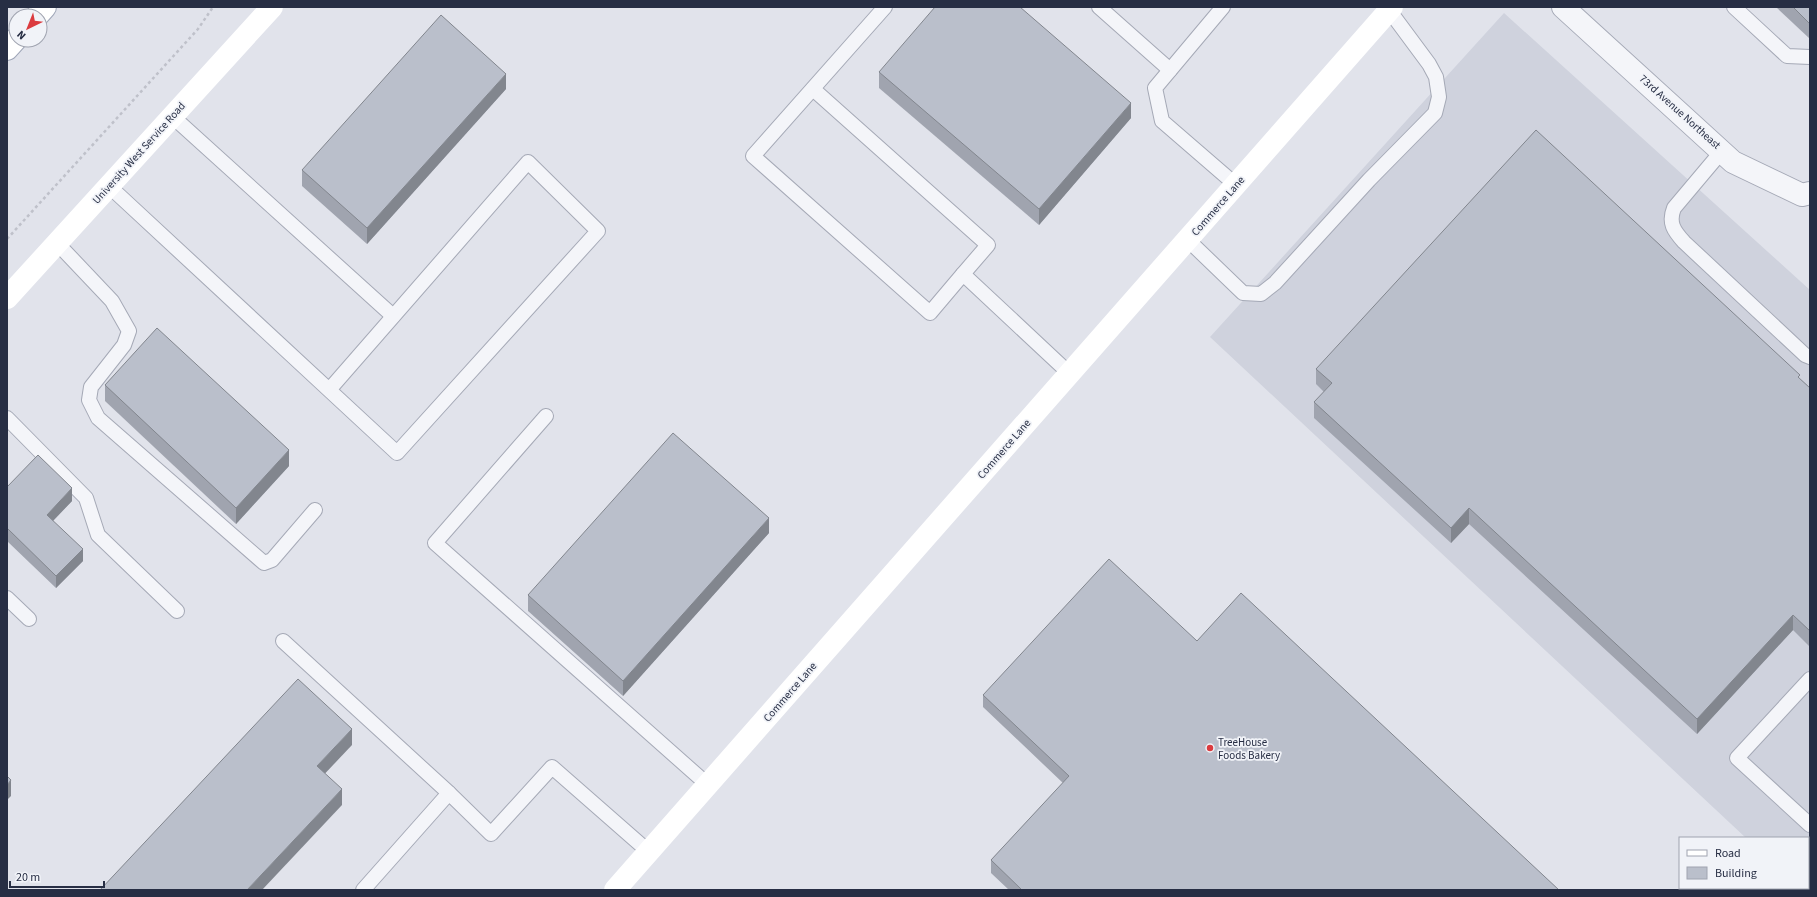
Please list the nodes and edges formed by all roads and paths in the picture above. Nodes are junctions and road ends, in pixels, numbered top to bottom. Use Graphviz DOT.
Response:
graph roads {
  1 [pos="213,7"];
  2 [pos="272,7"];
  3 [pos="885,7"];
  4 [pos="1099,7"];
  5 [pos="1224,7"];
  6 [pos="1563,7"];
  7 [pos="1734,7"];
  8 [pos="1390,9"];
  9 [pos="1810,57"];
  10 [pos="1170,70"];
  11 [pos="813,89"];
  12 [pos="172,116"];
  13 [pos="1722,151"];
  14 [pos="1236,185"];
  15 [pos="109,186"];
  16 [pos="1807,197"];
  17 [pos="7,239"];
  18 [pos="1188,240"];
  19 [pos="57,243"];
  20 [pos="963,274"];
  21 [pos="7,298"];
  22 [pos="393,316"];
  23 [pos="1810,357"];
  24 [pos="1070,374"];
  25 [pos="329,390"];
  26 [pos="546,416"];
  27 [pos="7,418"];
  28 [pos="316,510"];
  29 [pos="7,598"];
  30 [pos="177,611"];
  31 [pos="29,618"];
  32 [pos="284,641"];
  33 [pos="1810,679"];
  34 [pos="708,785"];
  35 [pos="449,793"];
  36 [pos="1810,824"];
  37 [pos="649,852"];
  38 [pos="363,890"];
  39 [pos="615,890"];
  1 -- 17 [label="path"];
  2 -- 12 [label="street, University West Service Road"];
  3 -- 11 [label="lane"];
  4 -- 10 [label="lane"];
  5 -- 10 [label="lane"];
  6 -- 13 [label="street, 73rd Avenue Northeast"];
  7 -- 9 [label="lane"];
  8 -- 14 [label="street, Commerce Lane"];
  8 -- 18 [label="lane"];
  10 -- 14 [label="lane"];
  11 -- 20 [label="lane"];
  11 -- 20 [label="lane"];
  12 -- 15 [label="street, University West Service Road"];
  12 -- 22 [label="lane"];
  13 -- 16 [label="street, 73rd Avenue Northeast"];
  13 -- 23 [label="lane"];
  14 -- 18 [label="street, Commerce Lane"];
  15 -- 19 [label="street, University West Service Road"];
  15 -- 25 [label="lane"];
  18 -- 24 [label="street, Commerce Lane"];
  19 -- 21 [label="street, University West Service Road"];
  19 -- 28 [label="lane"];
  20 -- 24 [label="lane"];
  22 -- 25 [label="lane"];
  22 -- 25 [label="lane"];
  24 -- 34 [label="street, Commerce Lane"];
  26 -- 34 [label="lane"];
  27 -- 30 [label="lane"];
  29 -- 31 [label="lane"];
  32 -- 35 [label="lane"];
  33 -- 36 [label="lane"];
  34 -- 37 [label="street, Commerce Lane"];
  35 -- 37 [label="lane"];
  35 -- 38 [label="lane"];
  37 -- 39 [label="street, Commerce Lane"];
}
